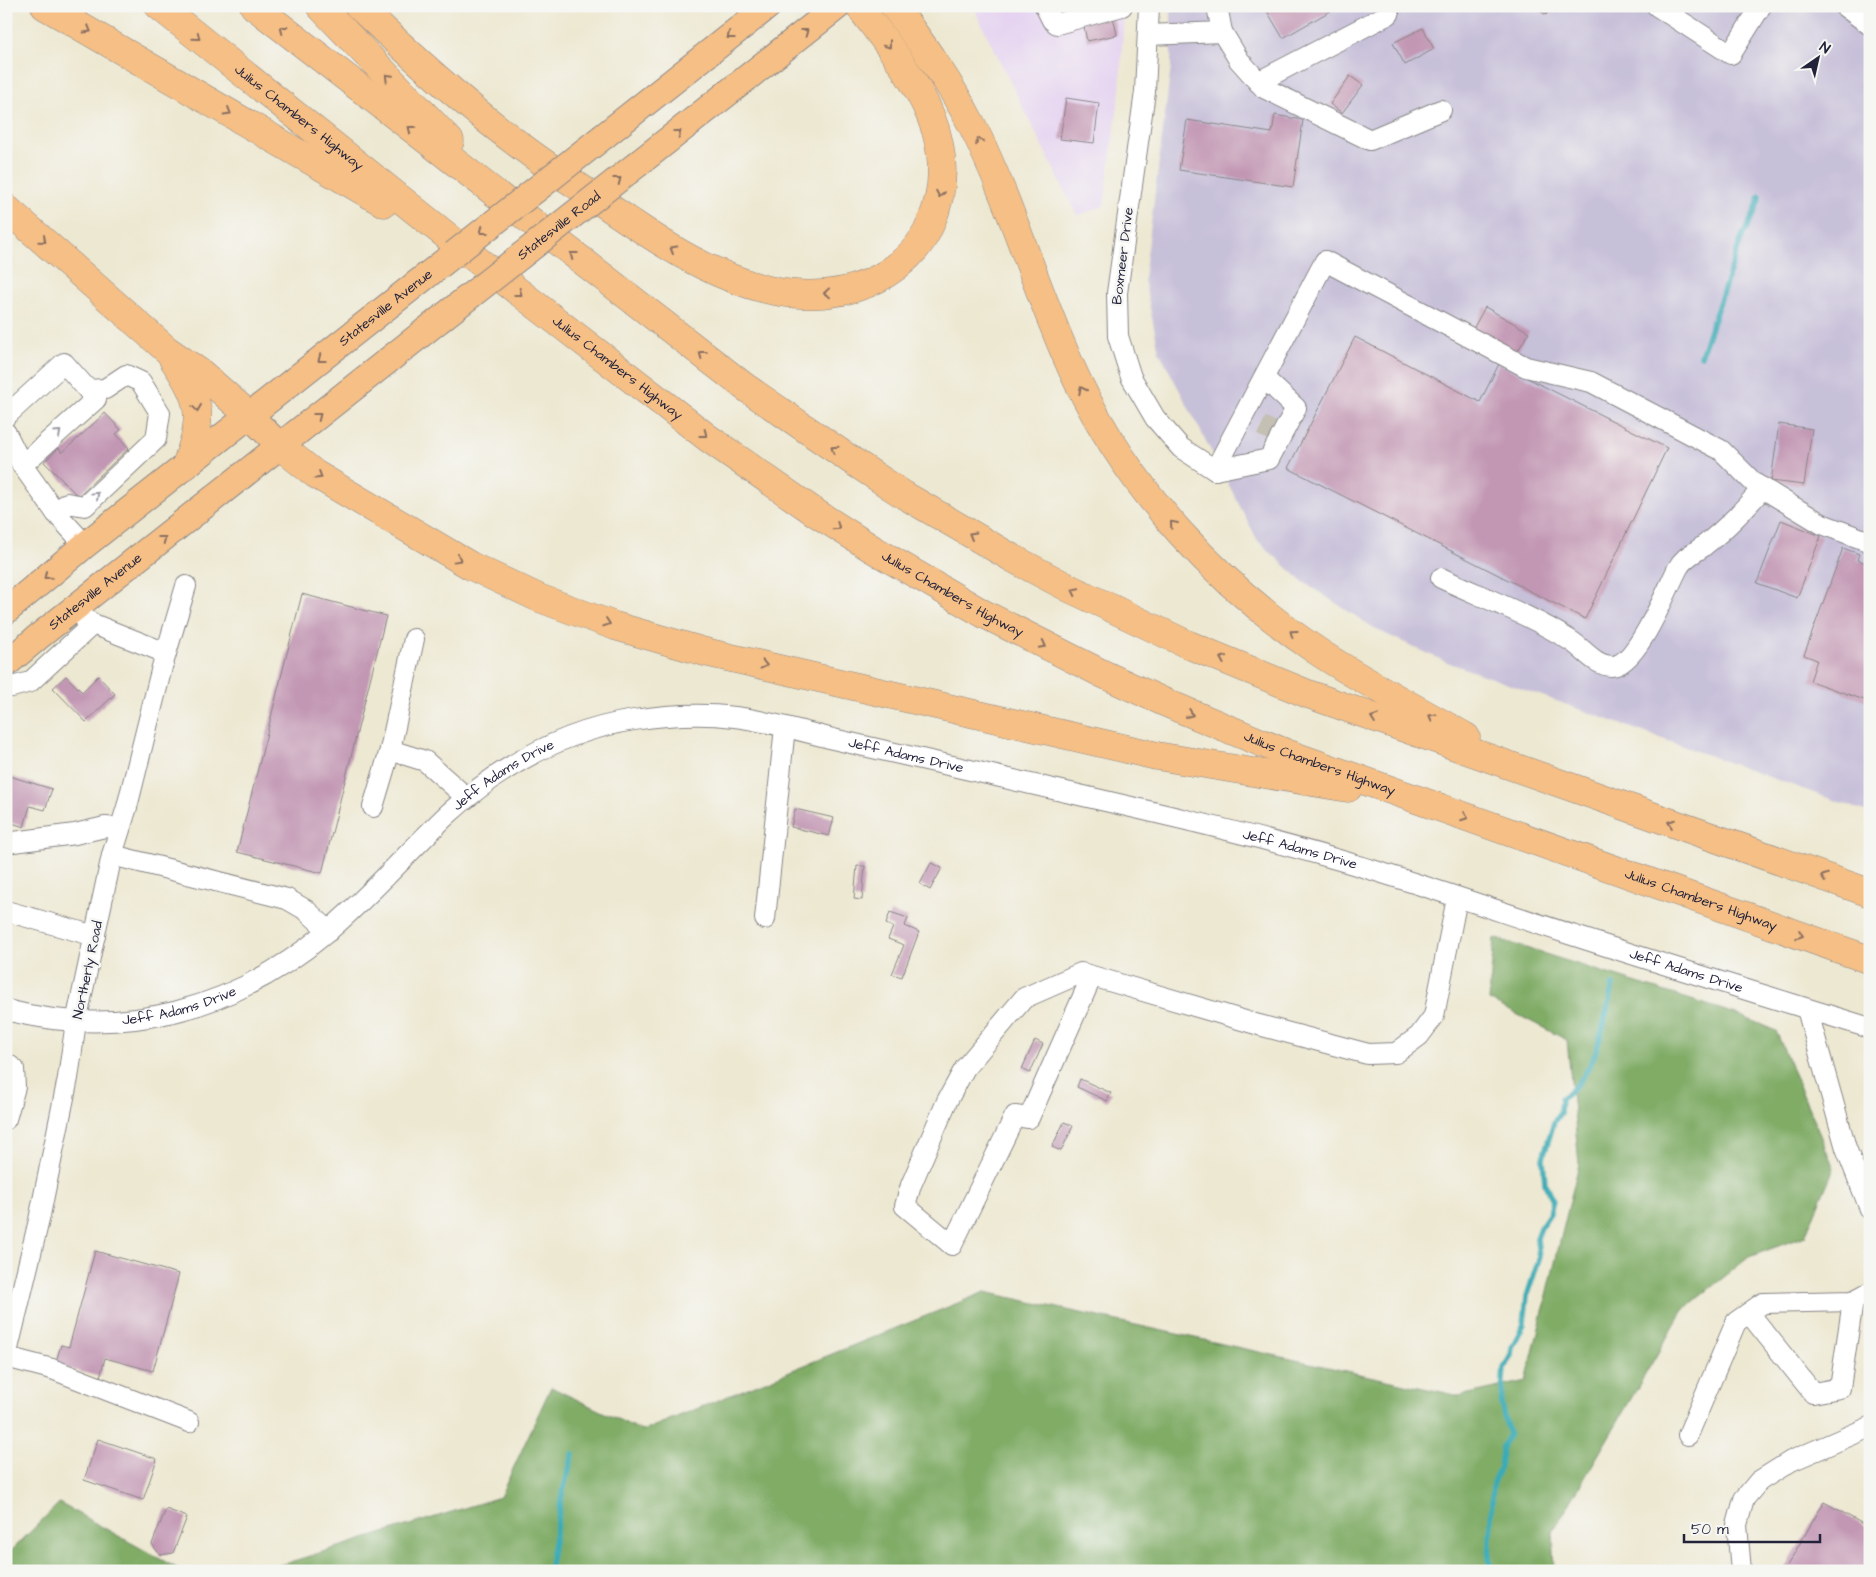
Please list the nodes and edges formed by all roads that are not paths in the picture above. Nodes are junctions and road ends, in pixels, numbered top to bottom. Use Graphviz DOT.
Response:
graph roads {
  1 [pos="45,6"];
  2 [pos="159,6"];
  3 [pos="254,6"];
  4 [pos="320,6"];
  5 [pos="359,6"];
  6 [pos="768,6"];
  7 [pos="838,6"];
  8 [pos="859,6"];
  9 [pos="894,6"];
  10 [pos="1045,6"];
  11 [pos="1149,6"];
  12 [pos="1217,6"];
  13 [pos="1656,6"];
  14 [pos="1761,6"];
  15 [pos="1844,6"];
  16 [pos="1117,7"];
  17 [pos="1389,14"];
  18 [pos="1870,25"];
  19 [pos="1222,32"];
  20 [pos="1148,35"];
  21 [pos="1258,82"];
  22 [pos="1442,110"];
  23 [pos="6,208"];
  24 [pos="519,212"];
  25 [pos="467,252"];
  26 [pos="167,350"];
  27 [pos="1264,378"];
  28 [pos="88,390"];
  29 [pos="249,415"];
  30 [pos="6,416"];
  31 [pos="6,432"];
  32 [pos="1266,439"];
  33 [pos="280,446"];
  34 [pos="1247,463"];
  35 [pos="22,465"];
  36 [pos="186,465"];
  37 [pos="1216,470"];
  38 [pos="1763,488"];
  39 [pos="56,513"];
  40 [pos="1870,542"];
  41 [pos="85,545"];
  42 [pos="1441,578"];
  43 [pos="186,586"];
  44 [pos="6,611"];
  45 [pos="83,617"];
  46 [pos="414,639"];
  47 [pos="166,653"];
  48 [pos="6,664"];
  49 [pos="6,684"];
  50 [pos="785,727"];
  51 [pos="390,750"];
  52 [pos="1536,775"];
  53 [pos="466,798"];
  54 [pos="1419,800"];
  55 [pos="373,807"];
  56 [pos="120,828"];
  57 [pos="6,843"];
  58 [pos="112,855"];
  59 [pos="1870,893"];
  60 [pos="1457,898"];
  61 [pos="6,911"];
  62 [pos="765,919"];
  63 [pos="328,931"];
  64 [pos="95,936"];
  65 [pos="1870,960"];
  66 [pos="1092,976"];
  67 [pos="1807,1009"];
  68 [pos="6,1010"];
  69 [pos="76,1022"];
  70 [pos="1870,1028"];
  71 [pos="6,1063"];
  72 [pos="6,1119"];
  73 [pos="1870,1209"];
  74 [pos="1861,1296"];
  75 [pos="1749,1313"];
  76 [pos="7,1349"];
  77 [pos="189,1422"];
  78 [pos="1870,1427"];
  79 [pos="1688,1435"];
  80 [pos="1741,1571"];
  1 -- 25 [label="highway, one-way"];
  2 -- 25 [label="highway, Julius Chambers Highway, one-way"];
  24 -- 3 [label="highway, one-way"];
  24 -- 4 [label="highway, one-way"];
  8 -- 5 [label="highway, one-way"];
  6 -- 29 [label="main road, Statesville Avenue, one-way, bridge"];
  33 -- 7 [label="main road, Statesville Road, one-way, bridge"];
  52 -- 9 [label="highway, one-way"];
  10 -- 16 [label="street"];
  11 -- 20 [label="street, Boxmeer Drive"];
  12 -- 19 [label="street"];
  13 -- 14 [label="street"];
  15 -- 18 [label="street"];
  17 -- 21 [label="street"];
  19 -- 20 [label="street"];
  19 -- 21 [label="street"];
  20 -- 37 [label="street, Boxmeer Drive"];
  21 -- 22 [label="street"];
  23 -- 26 [label="highway, one-way"];
  52 -- 24 [label="highway, one-way"];
  25 -- 54 [label="highway, Julius Chambers Highway, one-way"];
  26 -- 29 [label="highway"];
  26 -- 36 [label="highway, one-way"];
  27 -- 34 [label="street"];
  27 -- 37 [label="street"];
  27 -- 38 [label="street"];
  28 -- 30 [label="street"];
  35 -- 28 [label="street, one-way"];
  39 -- 28 [label="street, one-way"];
  29 -- 33 [label="main road"];
  29 -- 36 [label="main road, Statesville Avenue"];
  31 -- 35 [label="street"];
  32 -- 34 [label="street"];
  45 -- 33 [label="main road, Statesville Avenue, one-way"];
  33 -- 54 [label="highway, one-way"];
  34 -- 37 [label="street"];
  35 -- 39 [label="street"];
  36 -- 41 [label="main road, Statesville Avenue"];
  38 -- 40 [label="street"];
  38 -- 42 [label="street"];
  39 -- 41 [label="street"];
  41 -- 44 [label="main road, Statesville Avenue, one-way"];
  43 -- 47 [label="street, Northerly Road"];
  45 -- 47 [label="street"];
  45 -- 48 [label="main road, Statesville Avenue"];
  45 -- 49 [label="street"];
  46 -- 51 [label="street"];
  47 -- 56 [label="street, Northerly Road"];
  50 -- 53 [label="street, Jeff Adams Drive"];
  50 -- 60 [label="street, Jeff Adams Drive"];
  50 -- 62 [label="street"];
  51 -- 53 [label="street"];
  51 -- 55 [label="street"];
  59 -- 52 [label="highway, one-way"];
  53 -- 63 [label="street, Jeff Adams Drive"];
  54 -- 65 [label="highway, Julius Chambers Highway, one-way"];
  56 -- 57 [label="street"];
  56 -- 58 [label="street, Northerly Road"];
  58 -- 63 [label="street"];
  58 -- 64 [label="street, Northerly Road"];
  60 -- 66 [label="street"];
  60 -- 67 [label="street, Jeff Adams Drive"];
  61 -- 64 [label="street"];
  63 -- 69 [label="street, Jeff Adams Drive"];
  64 -- 69 [label="street, Northerly Road"];
  66 -- 66 [label="street"];
  67 -- 70 [label="street, Jeff Adams Drive"];
  67 -- 73 [label="street"];
  68 -- 69 [label="street, Jeff Adams Drive"];
  69 -- 76 [label="street, Northerly Road"];
  71 -- 72 [label="street"];
  74 -- 75 [label="street"];
  74 -- 75 [label="street"];
  75 -- 79 [label="street"];
  76 -- 77 [label="street"];
  78 -- 80 [label="street"];
}
